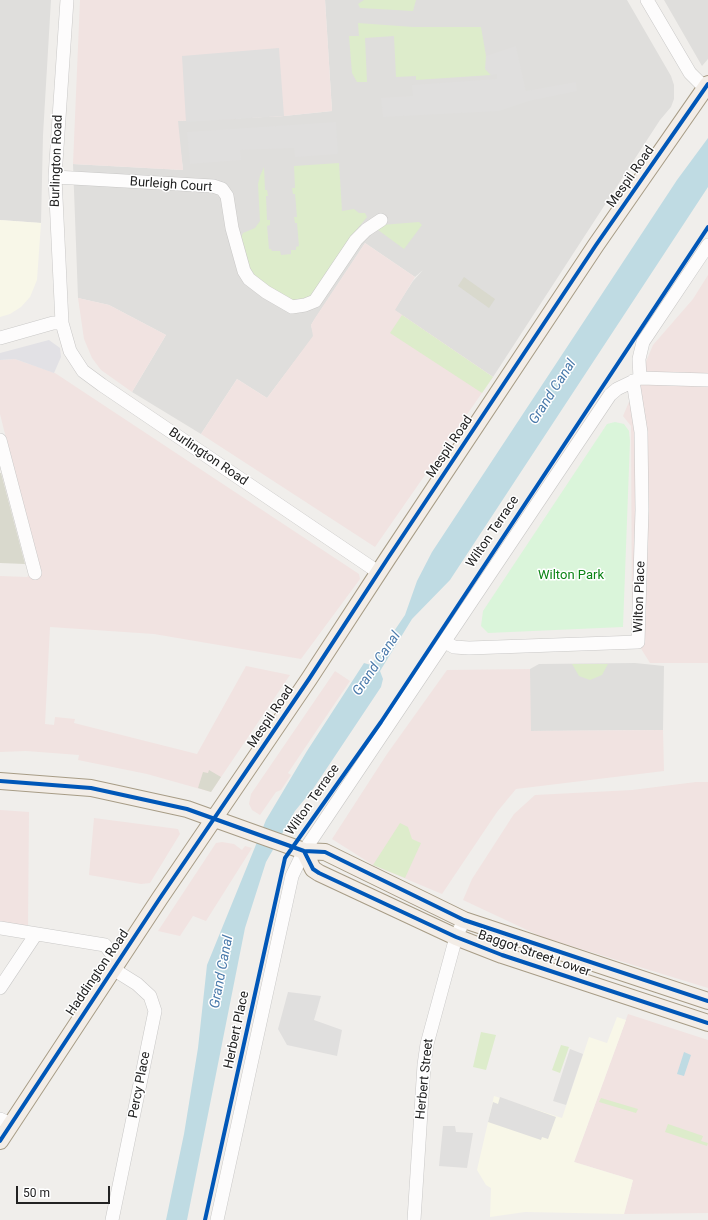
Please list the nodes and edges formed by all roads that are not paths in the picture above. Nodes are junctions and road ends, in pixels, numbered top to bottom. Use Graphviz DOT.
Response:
graph roads {
  1 [pos="67,0"];
  2 [pos="647,0"];
  3 [pos="706,86"];
  4 [pos="55,177"];
  5 [pos="381,220"];
  6 [pos="708,245"];
  7 [pos="62,323"];
  8 [pos="0,338"];
  9 [pos="637,380"];
  10 [pos="708,380"];
  11 [pos="0,440"];
  12 [pos="35,572"];
  13 [pos="378,572"];
  14 [pos="445,642"];
  15 [pos="0,781"];
  16 [pos="214,818"];
  17 [pos="304,851"];
  18 [pos="464,920"];
  19 [pos="0,928"];
  20 [pos="36,934"];
  21 [pos="456,937"];
  22 [pos="116,965"];
  23 [pos="644,980"];
  24 [pos="0,988"];
  25 [pos="639,1000"];
  26 [pos="708,1001"];
  27 [pos="708,1023"];
  28 [pos="5,1122"];
  29 [pos="0,1141"];
  30 [pos="112,1220"];
  31 [pos="217,1220"];
  32 [pos="414,1220"];
  1 -- 4 [label="street, Burlington Road"];
  2 -- 3 [label="street"];
  3 -- 13 [label="main road, Mespil Road"];
  4 -- 5 [label="street, Burleigh Court"];
  4 -- 7 [label="street, Burlington Road"];
  6 -- 9 [label="street"];
  7 -- 8 [label="street"];
  7 -- 13 [label="street, Burlington Road"];
  9 -- 10 [label="street"];
  9 -- 14 [label="street, Wilton Terrace"];
  9 -- 14 [label="street, Wilton Place"];
  11 -- 12 [label="street"];
  13 -- 16 [label="main road, Mespil Road"];
  14 -- 17 [label="street, Wilton Terrace"];
  15 -- 16 [label="main road, Baggot Street Lower"];
  16 -- 17 [label="main road, Baggot Street Lower"];
  16 -- 22 [label="main road, Haddington Road"];
  17 -- 18 [label="main road, Baggot Street Lower"];
  17 -- 21 [label="main road, Baggot Street Lower"];
  17 -- 31 [label="street, Herbert Place"];
  18 -- 21 [label="street, Herbert Street"];
  18 -- 23 [label="main road, Baggot Street Lower"];
  19 -- 20 [label="street"];
  20 -- 22 [label="street"];
  20 -- 24 [label="street"];
  21 -- 25 [label="main road, Baggot Street Lower"];
  21 -- 32 [label="street, Herbert Street"];
  22 -- 28 [label="main road, Haddington Road"];
  22 -- 30 [label="street, Percy Place"];
  23 -- 25 [label="main road"];
  23 -- 26 [label="main road, Baggot Street Lower"];
  25 -- 27 [label="main road, Baggot Street Lower"];
  28 -- 29 [label="main road, Haddington Road"];
}
